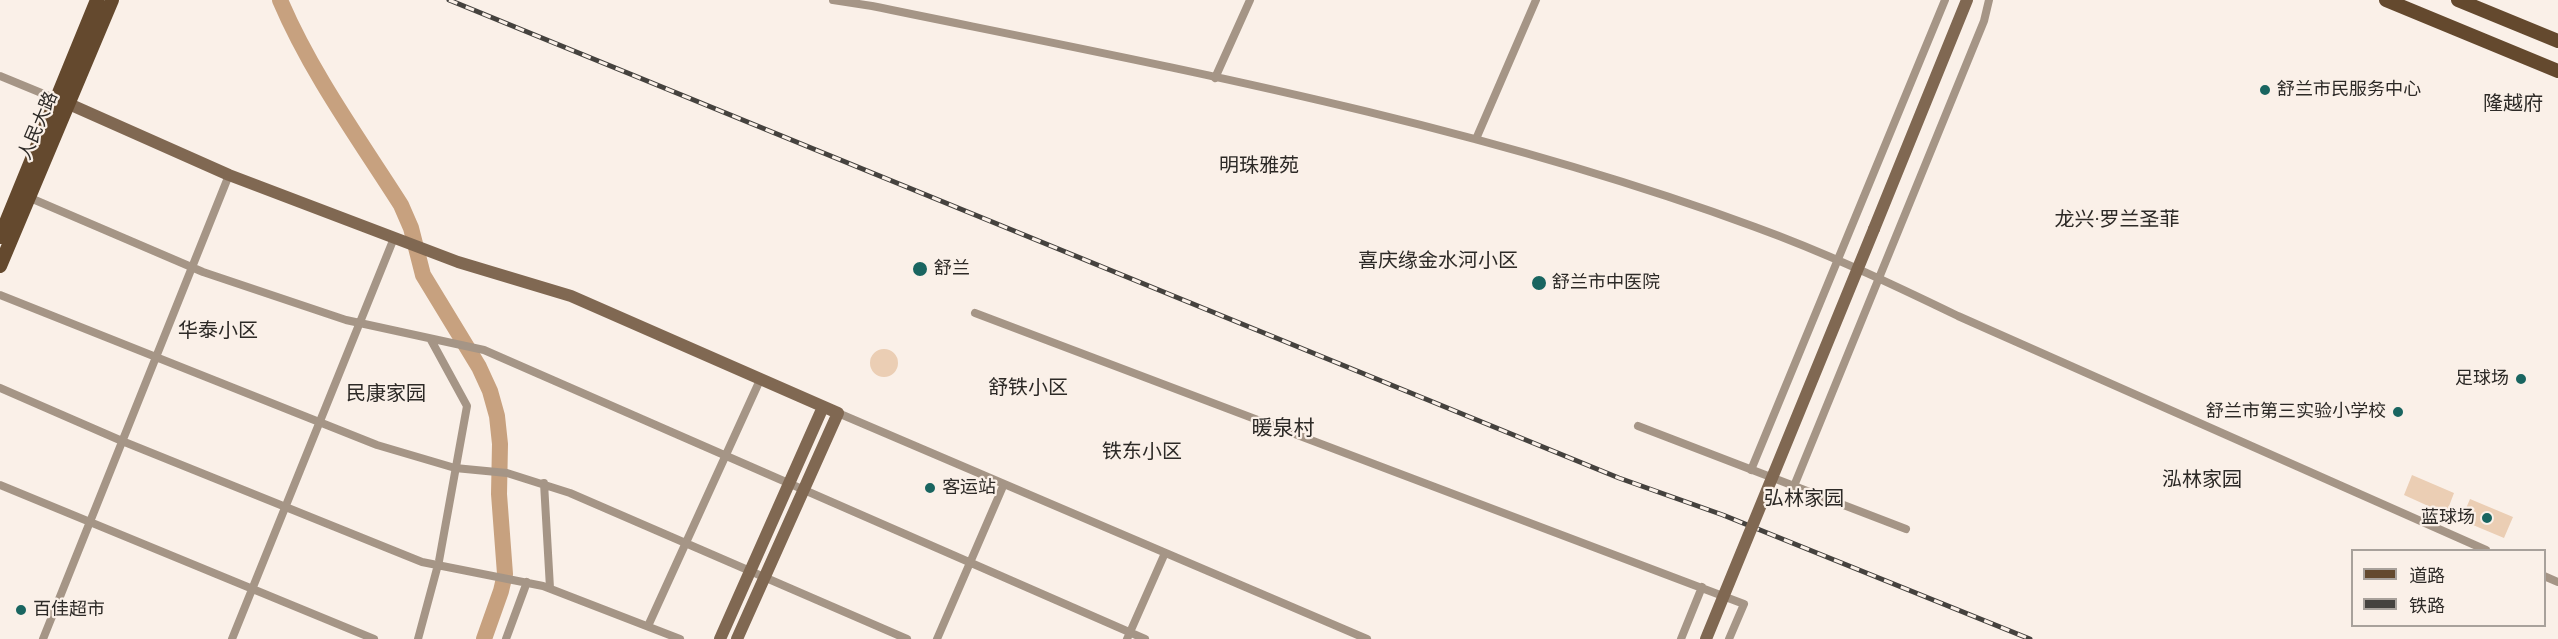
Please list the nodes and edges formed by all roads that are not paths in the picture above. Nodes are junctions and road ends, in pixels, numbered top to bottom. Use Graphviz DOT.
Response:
graph roads {
  1 [pos="97,0"];
  2 [pos="112,0"];
  3 [pos="833,0"];
  4 [pos="1250,0"];
  5 [pos="1536,0"];
  6 [pos="1945,0"];
  7 [pos="1967,0"];
  8 [pos="1989,0"];
  9 [pos="2386,0"];
  10 [pos="2458,0"];
  11 [pos="873,3"];
  12 [pos="2558,41"];
  13 [pos="2558,70"];
  14 [pos="0,76"];
  15 [pos="1215,78"];
  16 [pos="62,101"];
  17 [pos="1476,139"];
  18 [pos="229,175"];
  19 [pos="28,197"];
  20 [pos="0,237"];
  21 [pos="394,238"];
  22 [pos="1837,260"];
  23 [pos="0,266"];
  24 [pos="192,268"];
  25 [pos="1878,278"];
  26 [pos="0,295"];
  27 [pos="975,313"];
  28 [pos="360,323"];
  29 [pos="432,340"];
  30 [pos="156,358"];
  31 [pos="760,380"];
  32 [pos="0,388"];
  33 [pos="823,407"];
  34 [pos="838,413"];
  35 [pos="319,423"];
  36 [pos="1638,426"];
  37 [pos="122,441"];
  38 [pos="725,456"];
  39 [pos="456,468"];
  40 [pos="1751,470"];
  41 [pos="544,483"];
  42 [pos="1004,484"];
  43 [pos="0,485"];
  44 [pos="789,485"];
  45 [pos="1794,486"];
  46 [pos="803,491"];
  47 [pos="285,507"];
  48 [pos="90,522"];
  49 [pos="1906,529"];
  50 [pos="686,542"];
  51 [pos="2484,549"];
  52 [pos="1165,553"];
  53 [pos="970,563"];
  54 [pos="438,565"];
  55 [pos="751,570"];
  56 [pos="765,577"];
  57 [pos="526,582"];
  58 [pos="1701,587"];
  59 [pos="550,588"];
  60 [pos="252,589"];
  61 [pos="648,626"];
  62 [pos="1129,636"];
  63 [pos="43,639"];
  64 [pos="232,639"];
  65 [pos="374,639"];
  66 [pos="418,639"];
  67 [pos="506,639"];
  68 [pos="680,639"];
  69 [pos="720,639"];
  70 [pos="737,639"];
  71 [pos="907,639"];
  72 [pos="937,639"];
  73 [pos="1145,639"];
  74 [pos="1367,639"];
  75 [pos="1681,639"];
  76 [pos="1706,639"];
  77 [pos="1729,639"];
  1 -- 16 [label="main road, 人民大路"];
  2 -- 16 [label="main road, 人民大路"];
  3 -- 11 [label="street"];
  4 -- 15 [label="street"];
  5 -- 17 [label="street"];
  6 -- 22 [label="street"];
  7 -- 76 [label="street, bridge"];
  8 -- 25 [label="street"];
  9 -- 13 [label="main road"];
  10 -- 12 [label="main road"];
  11 -- 15 [label="street"];
  14 -- 16 [label="street"];
  15 -- 17 [label="street"];
  16 -- 18 [label="street"];
  16 -- 19 [label="main road, 人民大路"];
  16 -- 20 [label="main road, 人民大路"];
  17 -- 22 [label="street"];
  18 -- 21 [label="street"];
  18 -- 24 [label="street"];
  19 -- 23 [label="main road, 人民大路"];
  19 -- 24 [label="street"];
  21 -- 28 [label="street"];
  21 -- 31 [label="street"];
  22 -- 25 [label="street"];
  22 -- 40 [label="street"];
  24 -- 28 [label="street"];
  24 -- 30 [label="street"];
  25 -- 45 [label="street"];
  25 -- 51 [label="street"];
  26 -- 30 [label="street"];
  27 -- 58 [label="street"];
  28 -- 29 [label="street"];
  28 -- 35 [label="street"];
  29 -- 38 [label="street"];
  29 -- 39 [label="street"];
  30 -- 35 [label="street"];
  30 -- 37 [label="street"];
  31 -- 33 [label="street"];
  31 -- 38 [label="street"];
  32 -- 37 [label="street"];
  33 -- 34 [label="street"];
  33 -- 44 [label="street"];
  34 -- 42 [label="street"];
  34 -- 46 [label="street"];
  35 -- 39 [label="street"];
  35 -- 47 [label="street"];
  36 -- 40 [label="street"];
  37 -- 47 [label="street"];
  37 -- 48 [label="street"];
  38 -- 44 [label="street"];
  38 -- 50 [label="street"];
  39 -- 41 [label="street"];
  39 -- 54 [label="street"];
  40 -- 45 [label="street"];
  41 -- 50 [label="street"];
  41 -- 59 [label="street"];
  42 -- 52 [label="street"];
  42 -- 53 [label="street"];
  43 -- 48 [label="street"];
  44 -- 46 [label="street"];
  44 -- 55 [label="street"];
  45 -- 49 [label="street"];
  46 -- 53 [label="street"];
  46 -- 56 [label="street"];
  47 -- 54 [label="street"];
  47 -- 60 [label="street"];
  48 -- 60 [label="street"];
  48 -- 63 [label="street"];
  50 -- 55 [label="street"];
  50 -- 61 [label="street"];
  52 -- 62 [label="street"];
  52 -- 74 [label="street"];
  53 -- 62 [label="street"];
  53 -- 72 [label="street"];
  54 -- 57 [label="street"];
  54 -- 66 [label="street"];
  55 -- 56 [label="street"];
  55 -- 69 [label="street"];
  56 -- 70 [label="street"];
  56 -- 71 [label="street"];
  57 -- 59 [label="street"];
  57 -- 67 [label="street"];
  58 -- 75 [label="street"];
  58 -- 77 [label="street"];
  59 -- 61 [label="street"];
  60 -- 64 [label="street"];
  60 -- 65 [label="street"];
  61 -- 68 [label="street"];
  62 -- 73 [label="street"];
}
